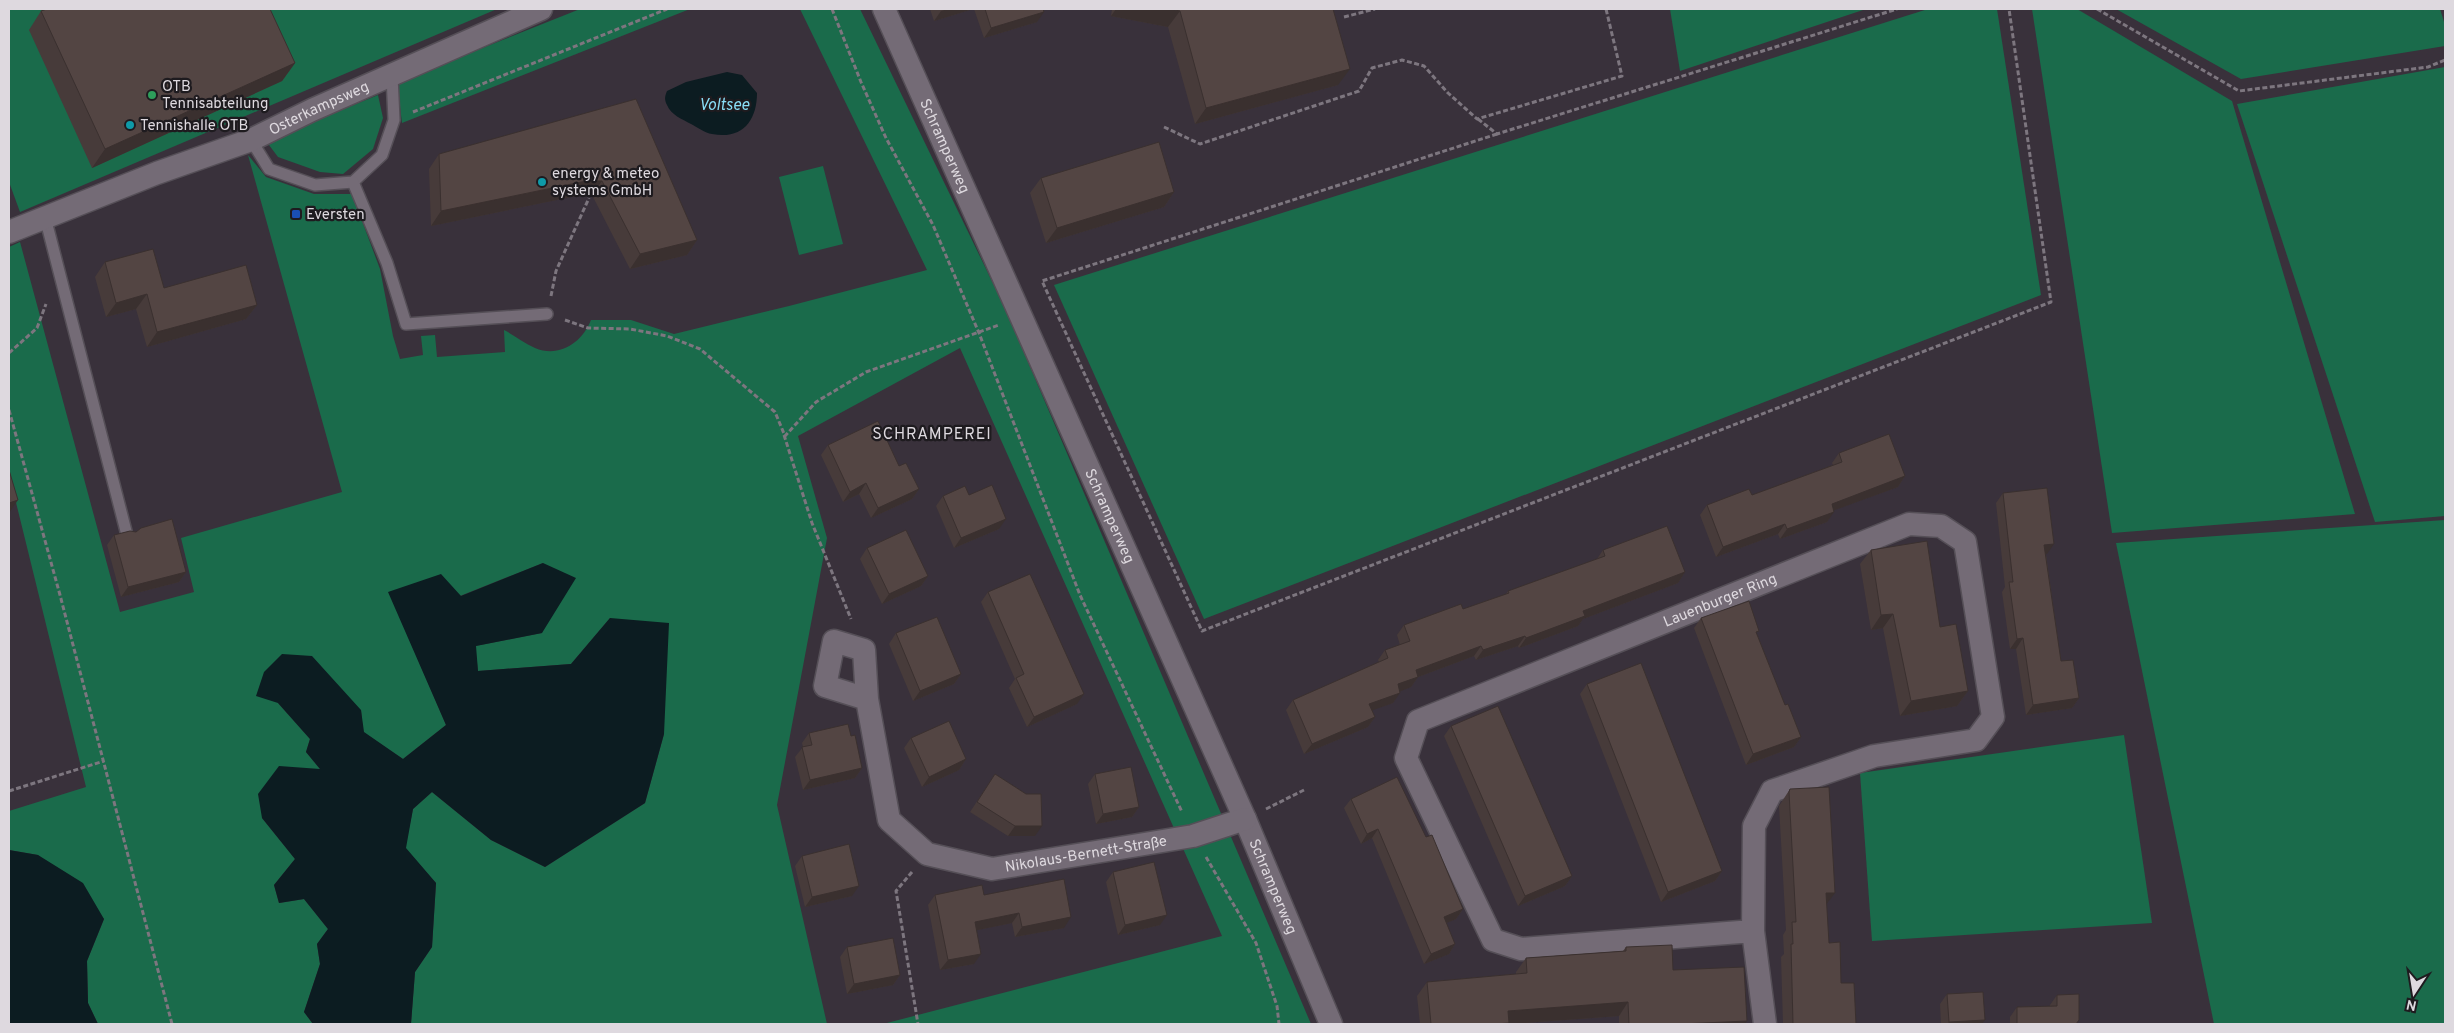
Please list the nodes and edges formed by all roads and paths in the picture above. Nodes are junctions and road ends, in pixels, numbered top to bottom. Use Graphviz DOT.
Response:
graph roads {
  1 [pos="541,9"];
  2 [pos="667,9"];
  3 [pos="832,9"];
  4 [pos="884,9"];
  5 [pos="1375,9"];
  6 [pos="1606,9"];
  7 [pos="1897,9"];
  8 [pos="2008,9"];
  9 [pos="2097,9"];
  10 [pos="1344,17"];
  11 [pos="2445,60"];
  12 [pos="392,76"];
  13 [pos="1477,119"];
  14 [pos="394,120"];
  15 [pos="1164,127"];
  16 [pos="1497,134"];
  17 [pos="252,140"];
  18 [pos="353,182"];
  19 [pos="589,198"];
  20 [pos="46,217"];
  21 [pos="9,232"];
  22 [pos="58,268"];
  23 [pos="547,314"];
  24 [pos="1022,316"];
  25 [pos="979,333"];
  26 [pos="9,353"];
  27 [pos="9,410"];
  28 [pos="784,434"];
  29 [pos="128,535"];
  30 [pos="864,650"];
  31 [pos="868,699"];
  32 [pos="104,761"];
  33 [pos="1304,790"];
  34 [pos="9,791"];
  35 [pos="1245,819"];
  36 [pos="1193,836"];
  37 [pos="927,854"];
  38 [pos="1753,931"];
  39 [pos="172,1024"];
  40 [pos="918,1024"];
  41 [pos="1279,1024"];
  42 [pos="1331,1024"];
  43 [pos="1765,1024"];
  1 -- 12 [label="street, Osterkampsweg"];
  2 -- 14 [label="path"];
  3 -- 25 [label="path"];
  4 -- 24 [label="street, Schramperweg"];
  5 -- 10 [label="path"];
  6 -- 13 [label="path"];
  7 -- 16 [label="path"];
  8 -- 16 [label="path"];
  9 -- 11 [label="path"];
  12 -- 14 [label="lane"];
  12 -- 17 [label="street, Osterkampsweg"];
  13 -- 15 [label="path"];
  13 -- 16 [label="path"];
  14 -- 18 [label="lane"];
  17 -- 18 [label="lane"];
  17 -- 20 [label="street, Osterkampsweg"];
  18 -- 23 [label="lane"];
  19 -- 23 [label="path"];
  20 -- 21 [label="street, Osterkampsweg"];
  20 -- 22 [label="lane"];
  22 -- 26 [label="path"];
  22 -- 29 [label="lane"];
  23 -- 28 [label="path"];
  24 -- 25 [label="path"];
  24 -- 35 [label="street, Schramperweg"];
  25 -- 28 [label="path"];
  25 -- 36 [label="path"];
  27 -- 32 [label="path"];
  28 -- 30 [label="path"];
  30 -- 31 [label="street, Nikolaus-Bernett-Straße"];
  30 -- 31 [label="street"];
  31 -- 37 [label="street, Nikolaus-Bernett-Straße"];
  32 -- 34 [label="path"];
  32 -- 39 [label="path"];
  33 -- 35 [label="path"];
  35 -- 36 [label="street, Nikolaus-Bernett-Straße"];
  35 -- 42 [label="street, Schramperweg"];
  36 -- 37 [label="street, Nikolaus-Bernett-Straße"];
  36 -- 41 [label="path"];
  37 -- 40 [label="path"];
  38 -- 38 [label="street, Lauenburger Ring"];
  38 -- 43 [label="street, Lauenburger Ring"];
}
